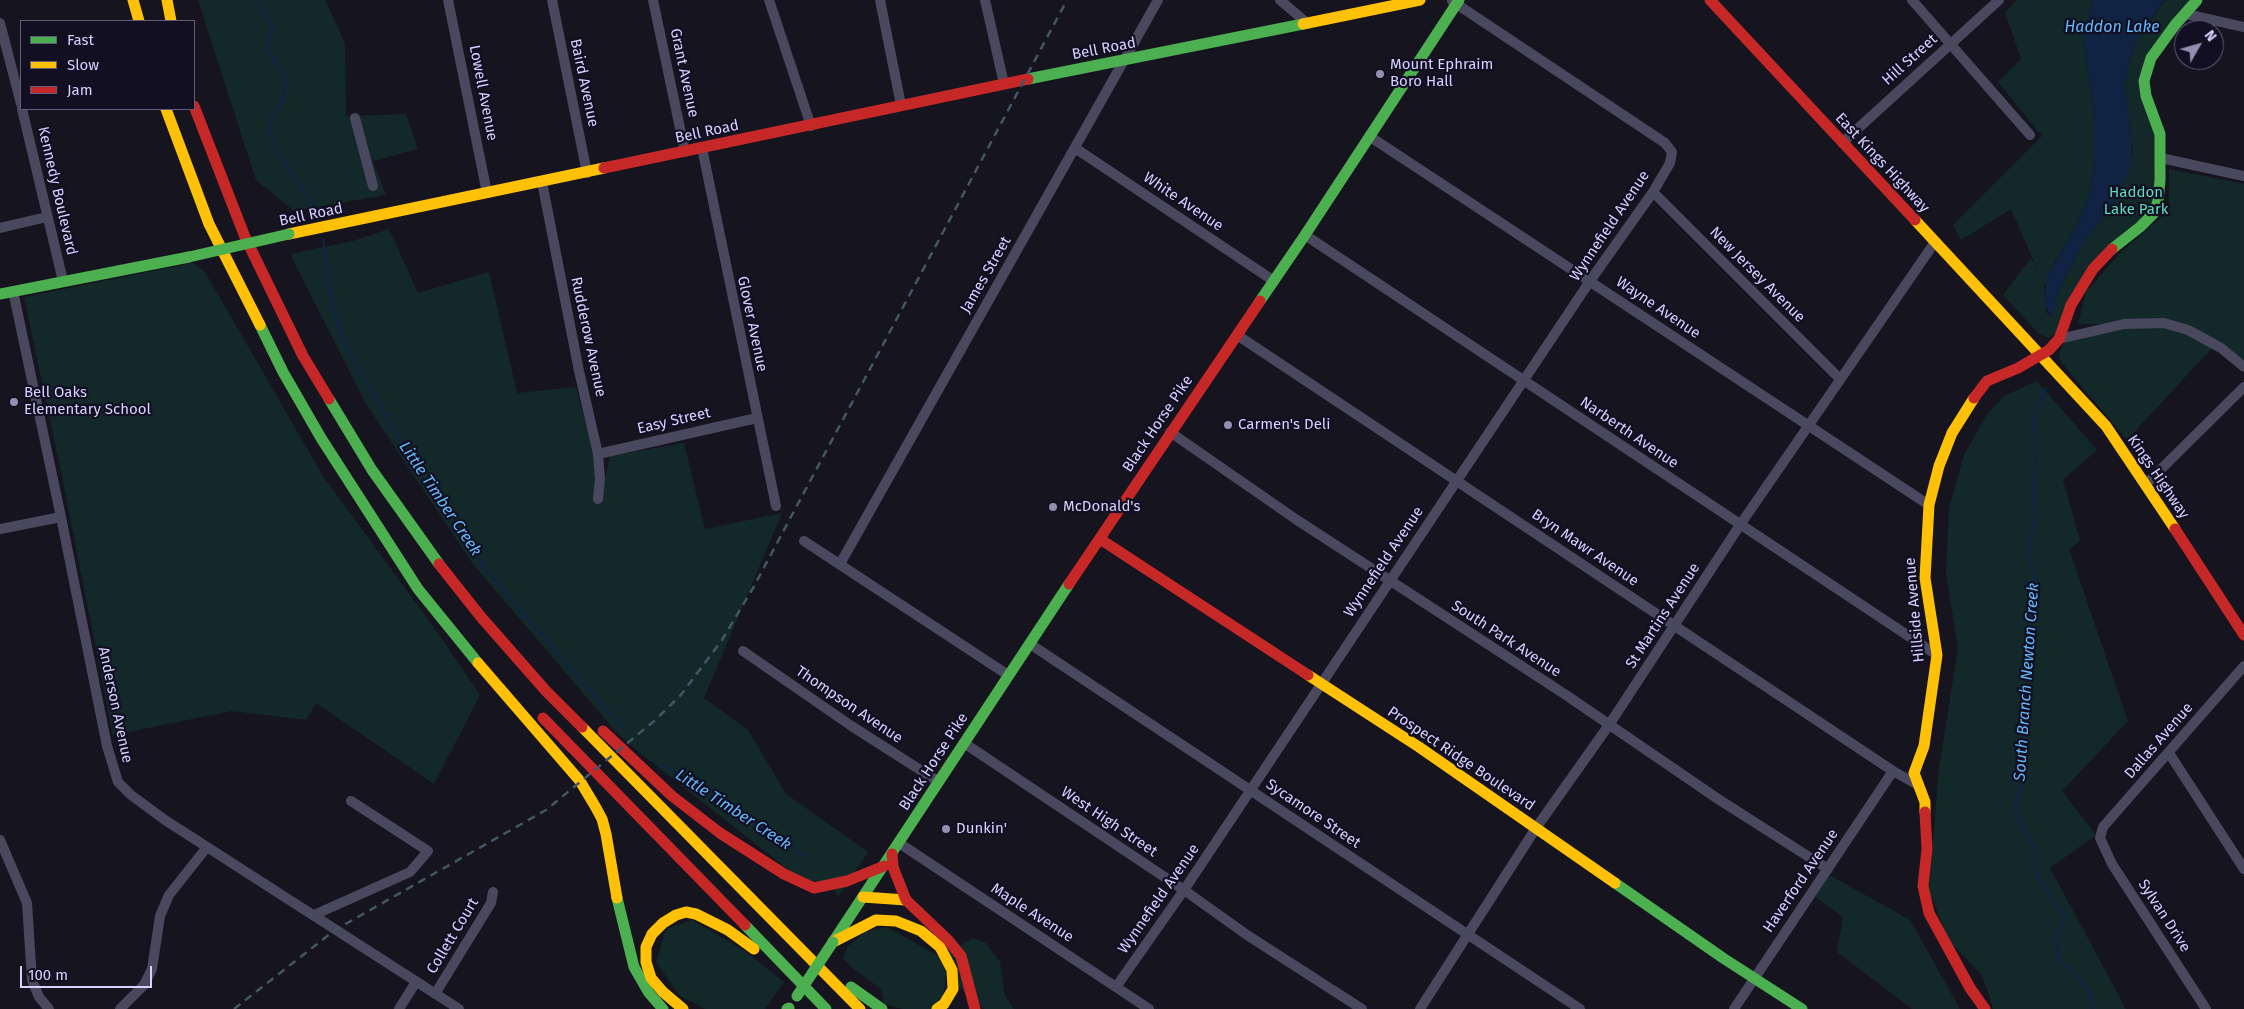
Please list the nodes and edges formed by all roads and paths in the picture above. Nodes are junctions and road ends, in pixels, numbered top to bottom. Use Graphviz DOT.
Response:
graph roads {
  1 [pos="133,0"];
  2 [pos="166,0"];
  3 [pos="448,0"];
  4 [pos="552,0"];
  5 [pos="653,0"];
  6 [pos="769,0"];
  7 [pos="880,0"];
  8 [pos="985,0"];
  9 [pos="1158,0"];
  10 [pos="1280,0"];
  11 [pos="1420,0"];
  12 [pos="1444,0"];
  13 [pos="1710,0"];
  14 [pos="1912,0"];
  15 [pos="1999,0"];
  16 [pos="2197,0"];
  17 [pos="1456,1"];
  18 [pos="2186,14"];
  19 [pos="138,20"];
  20 [pos="171,20"];
  21 [pos="0,23"];
  22 [pos="1308,24"];
  23 [pos="2244,27"];
  24 [pos="1950,44"];
  25 [pos="1126,60"];
  26 [pos="1004,84"];
  27 [pos="20,100"];
  28 [pos="901,105"];
  29 [pos="195,109"];
  30 [pos="22,110"];
  31 [pos="166,110"];
  32 [pos="355,118"];
  33 [pos="811,126"];
  34 [pos="2030,135"];
  35 [pos="1370,136"];
  36 [pos="1842,143"];
  37 [pos="702,148"];
  38 [pos="1075,148"];
  39 [pos="686,152"];
  40 [pos="2161,158"];
  41 [pos="588,172"];
  42 [pos="2244,176"];
  43 [pos="542,182"];
  44 [pos="373,186"];
  45 [pos="1653,192"];
  46 [pos="487,193"];
  47 [pos="47,217"];
  48 [pos="0,228"];
  49 [pos="1305,235"];
  50 [pos="1935,242"];
  51 [pos="62,281"];
  52 [pos="1274,281"];
  53 [pos="1590,281"];
  54 [pos="12,291"];
  55 [pos="0,294"];
  56 [pos="1237,335"];
  57 [pos="2059,339"];
  58 [pos="2037,351"];
  59 [pos="2244,367"];
  60 [pos="1840,379"];
  61 [pos="1525,382"];
  62 [pos="2244,387"];
  63 [pos="758,418"];
  64 [pos="1809,426"];
  65 [pos="1170,432"];
  66 [pos="598,454"];
  67 [pos="1456,481"];
  68 [pos="2146,484"];
  69 [pos="598,499"];
  70 [pos="1929,505"];
  71 [pos="776,506"];
  72 [pos="368,512"];
  73 [pos="61,517"];
  74 [pos="1740,525"];
  75 [pos="0,529"];
  76 [pos="1100,539"];
  77 [pos="804,540"];
  78 [pos="840,564"];
  79 [pos="1389,581"];
  80 [pos="481,617"];
  81 [pos="1675,626"];
  82 [pos="2244,635"];
  83 [pos="1030,644"];
  84 [pos="743,651"];
  85 [pos="1936,655"];
  86 [pos="2244,666"];
  87 [pos="1008,675"];
  88 [pos="1322,683"];
  89 [pos="1609,725"];
  90 [pos="964,743"];
  91 [pos="2169,753"];
  92 [pos="1893,770"];
  93 [pos="939,782"];
  94 [pos="1918,785"];
  95 [pos="1251,790"];
  96 [pos="352,801"];
  97 [pos="1536,828"];
  98 [pos="2100,838"];
  99 [pos="0,840"];
  100 [pos="899,843"];
  101 [pos="207,847"];
  102 [pos="892,854"];
  103 [pos="884,866"];
  104 [pos="1828,869"];
  105 [pos="2244,869"];
  106 [pos="1184,890"];
  107 [pos="493,892"];
  108 [pos="863,897"];
  109 [pos="906,900"];
  110 [pos="314,916"];
  111 [pos="1469,935"];
  112 [pos="791,940"];
  113 [pos="833,942"];
  114 [pos="1755,978"];
  115 [pos="416,982"];
  116 [pos="1116,987"];
  117 [pos="435,994"];
  118 [pos="49,1009"];
  119 [pos="120,1009"];
  120 [pos="399,1009"];
  121 [pos="459,1009"];
  122 [pos="663,1009"];
  123 [pos="683,1009"];
  124 [pos="788,1009"];
  125 [pos="825,1009"];
  126 [pos="860,1009"];
  127 [pos="882,1009"];
  128 [pos="937,1009"];
  129 [pos="975,1009"];
  130 [pos="1149,1009"];
  131 [pos="1362,1009"];
  132 [pos="1420,1009"];
  133 [pos="1580,1009"];
  134 [pos="1734,1009"];
  135 [pos="1802,1009"];
  136 [pos="1985,1009"];
  137 [pos="2206,1009"];
  1 -- 19 [label="main road"];
  2 -- 20 [label="main road"];
  3 -- 46 [label="street, Lowell Avenue"];
  4 -- 41 [label="street, Baird Avenue"];
  5 -- 39 [label="street, Grant Avenue"];
  6 -- 33 [label="street"];
  7 -- 28 [label="street"];
  8 -- 26 [label="street"];
  9 -- 25 [label="street, James Street"];
  10 -- 22 [label="street"];
  11 -- 22 [label="main road, Bell Road"];
  12 -- 17 [label="main road"];
  13 -- 36 [label="main road, East Kings Highway"];
  14 -- 24 [label="street"];
  15 -- 24 [label="street, Hill Street"];
  16 -- 18 [label="main road"];
  17 -- 35 [label="main road, Black Horse Pike"];
  17 -- 45 [label="street, Wynnefield Avenue"];
  18 -- 23 [label="street"];
  18 -- 40 [label="main road"];
  21 -- 27 [label="street"];
  22 -- 25 [label="main road, Bell Road"];
  24 -- 34 [label="street"];
  24 -- 36 [label="street, Hill Street"];
  25 -- 26 [label="main road, Bell Road"];
  25 -- 38 [label="street, James Street"];
  26 -- 28 [label="main road, Bell Road"];
  28 -- 33 [label="main road, Bell Road"];
  29 -- 80 [label="main road"];
  30 -- 47 [label="street, Kennedy Boulevard"];
  31 -- 72 [label="main road"];
  32 -- 44 [label="street"];
  33 -- 37 [label="main road, Bell Road"];
  35 -- 49 [label="main road, Black Horse Pike"];
  35 -- 53 [label="street, Wayne Avenue"];
  36 -- 50 [label="main road, East Kings Highway"];
  37 -- 39 [label="main road, Bell Road"];
  37 -- 63 [label="street, Glover Avenue"];
  38 -- 52 [label="street, White Avenue"];
  38 -- 78 [label="street, James Street"];
  39 -- 41 [label="main road, Bell Road"];
  40 -- 42 [label="street"];
  40 -- 57 [label="main road"];
  41 -- 43 [label="main road, Bell Road"];
  43 -- 46 [label="main road, Bell Road"];
  43 -- 66 [label="street, Rudderow Avenue"];
  45 -- 53 [label="street, Wynnefield Avenue"];
  45 -- 60 [label="street, New Jersey Avenue"];
  46 -- 51 [label="main road, Bell Road, bridge"];
  47 -- 48 [label="street"];
  47 -- 51 [label="street, Kennedy Boulevard"];
  49 -- 52 [label="main road, Black Horse Pike"];
  49 -- 61 [label="street, Narberth Avenue"];
  50 -- 58 [label="main road, East Kings Highway"];
  50 -- 60 [label="street, St Martins Avenue"];
  51 -- 54 [label="main road, Bell Road"];
  52 -- 56 [label="main road, Black Horse Pike"];
  53 -- 61 [label="street, Wynnefield Avenue"];
  53 -- 64 [label="street, Wayne Avenue"];
  54 -- 55 [label="main road, Bell Road"];
  54 -- 73 [label="street, Anderson Avenue"];
  56 -- 65 [label="main road, Black Horse Pike"];
  56 -- 67 [label="street, Bryn Mawr Avenue"];
  57 -- 58 [label="main road, Hillside Avenue"];
  57 -- 59 [label="street"];
  58 -- 68 [label="main road, Kings Highway"];
  58 -- 70 [label="main road, Hillside Avenue"];
  60 -- 64 [label="street, St Martins Avenue"];
  61 -- 67 [label="street, Wynnefield Avenue"];
  61 -- 74 [label="street, Narberth Avenue"];
  62 -- 68 [label="street"];
  63 -- 66 [label="street, Easy Street"];
  63 -- 71 [label="street, Glover Avenue"];
  64 -- 70 [label="street, Wayne Avenue"];
  64 -- 74 [label="street, St Martins Avenue"];
  65 -- 76 [label="main road, Black Horse Pike"];
  65 -- 79 [label="street, South Park Avenue"];
  66 -- 69 [label="street, Rudderow Avenue"];
  67 -- 79 [label="street, Wynnefield Avenue"];
  67 -- 81 [label="street, Bryn Mawr Avenue"];
  68 -- 82 [label="main road, Kings Highway"];
  70 -- 85 [label="main road, Hillside Avenue"];
  72 -- 122 [label="main road"];
  72 -- 125 [label="main road"];
  73 -- 75 [label="street"];
  73 -- 101 [label="street, Anderson Avenue"];
  74 -- 81 [label="street, St Martins Avenue"];
  74 -- 85 [label="street, Narberth Avenue"];
  76 -- 83 [label="main road, Black Horse Pike"];
  76 -- 88 [label="main road, Prospect Ridge Boulevard"];
  77 -- 78 [label="street"];
  78 -- 87 [label="street"];
  79 -- 88 [label="street, Wynnefield Avenue"];
  79 -- 89 [label="street, South Park Avenue"];
  80 -- 103 [label="main road"];
  80 -- 112 [label="main road"];
  81 -- 89 [label="street, St Martins Avenue"];
  81 -- 92 [label="street, Bryn Mawr Avenue"];
  83 -- 87 [label="main road, Black Horse Pike"];
  83 -- 95 [label="street, Sycamore Street"];
  84 -- 93 [label="street, Thompson Avenue"];
  85 -- 94 [label="main road, Hillside Avenue"];
  86 -- 91 [label="street, Dallas Avenue"];
  87 -- 90 [label="main road, Black Horse Pike"];
  88 -- 95 [label="street, Wynnefield Avenue"];
  88 -- 97 [label="main road, Prospect Ridge Boulevard"];
  89 -- 97 [label="street, St Martins Avenue"];
  89 -- 104 [label="street, South Park Avenue"];
  90 -- 93 [label="main road, Black Horse Pike"];
  90 -- 106 [label="street, West High Street"];
  91 -- 98 [label="street, Dallas Avenue"];
  91 -- 105 [label="street"];
  92 -- 94 [label="street, Bryn Mawr Avenue"];
  92 -- 104 [label="street, Haverford Avenue"];
  93 -- 100 [label="main road, Black Horse Pike"];
  94 -- 136 [label="main road, Hillside Avenue"];
  95 -- 106 [label="street, Wynnefield Avenue"];
  95 -- 111 [label="street, Sycamore Street"];
  96 -- 110 [label="street"];
  97 -- 111 [label="street, St Martins Avenue"];
  97 -- 114 [label="main road, Prospect Ridge Boulevard"];
  98 -- 137 [label="street, Sylvan Drive"];
  99 -- 118 [label="street"];
  100 -- 102 [label="main road, Black Horse Pike"];
  100 -- 116 [label="street, Maple Avenue"];
  101 -- 110 [label="street, Anderson Avenue"];
  101 -- 119 [label="street"];
  102 -- 103 [label="main road, Black Horse Pike"];
  102 -- 109 [label="main road"];
  103 -- 108 [label="main road, Black Horse Pike"];
  104 -- 114 [label="street, Haverford Avenue"];
  106 -- 116 [label="street, Wynnefield Avenue"];
  106 -- 131 [label="street, West High Street"];
  107 -- 117 [label="street, Collett Court"];
  108 -- 109 [label="main road"];
  108 -- 113 [label="main road, Black Horse Pike"];
  109 -- 129 [label="main road"];
  110 -- 115 [label="street, Anderson Avenue"];
  111 -- 132 [label="street, St Martins Avenue"];
  111 -- 133 [label="street, Sycamore Street"];
  112 -- 126 [label="main road"];
  112 -- 127 [label="main road"];
  113 -- 124 [label="main road, bridge"];
  113 -- 128 [label="main road"];
  114 -- 134 [label="street, Haverford Avenue"];
  114 -- 135 [label="main road, Prospect Ridge Boulevard"];
  115 -- 117 [label="street, Anderson Avenue"];
  115 -- 120 [label="street"];
  116 -- 130 [label="street, Maple Avenue"];
  117 -- 121 [label="street, Anderson Avenue"];
  123 -- 125 [label="main road"];
}
